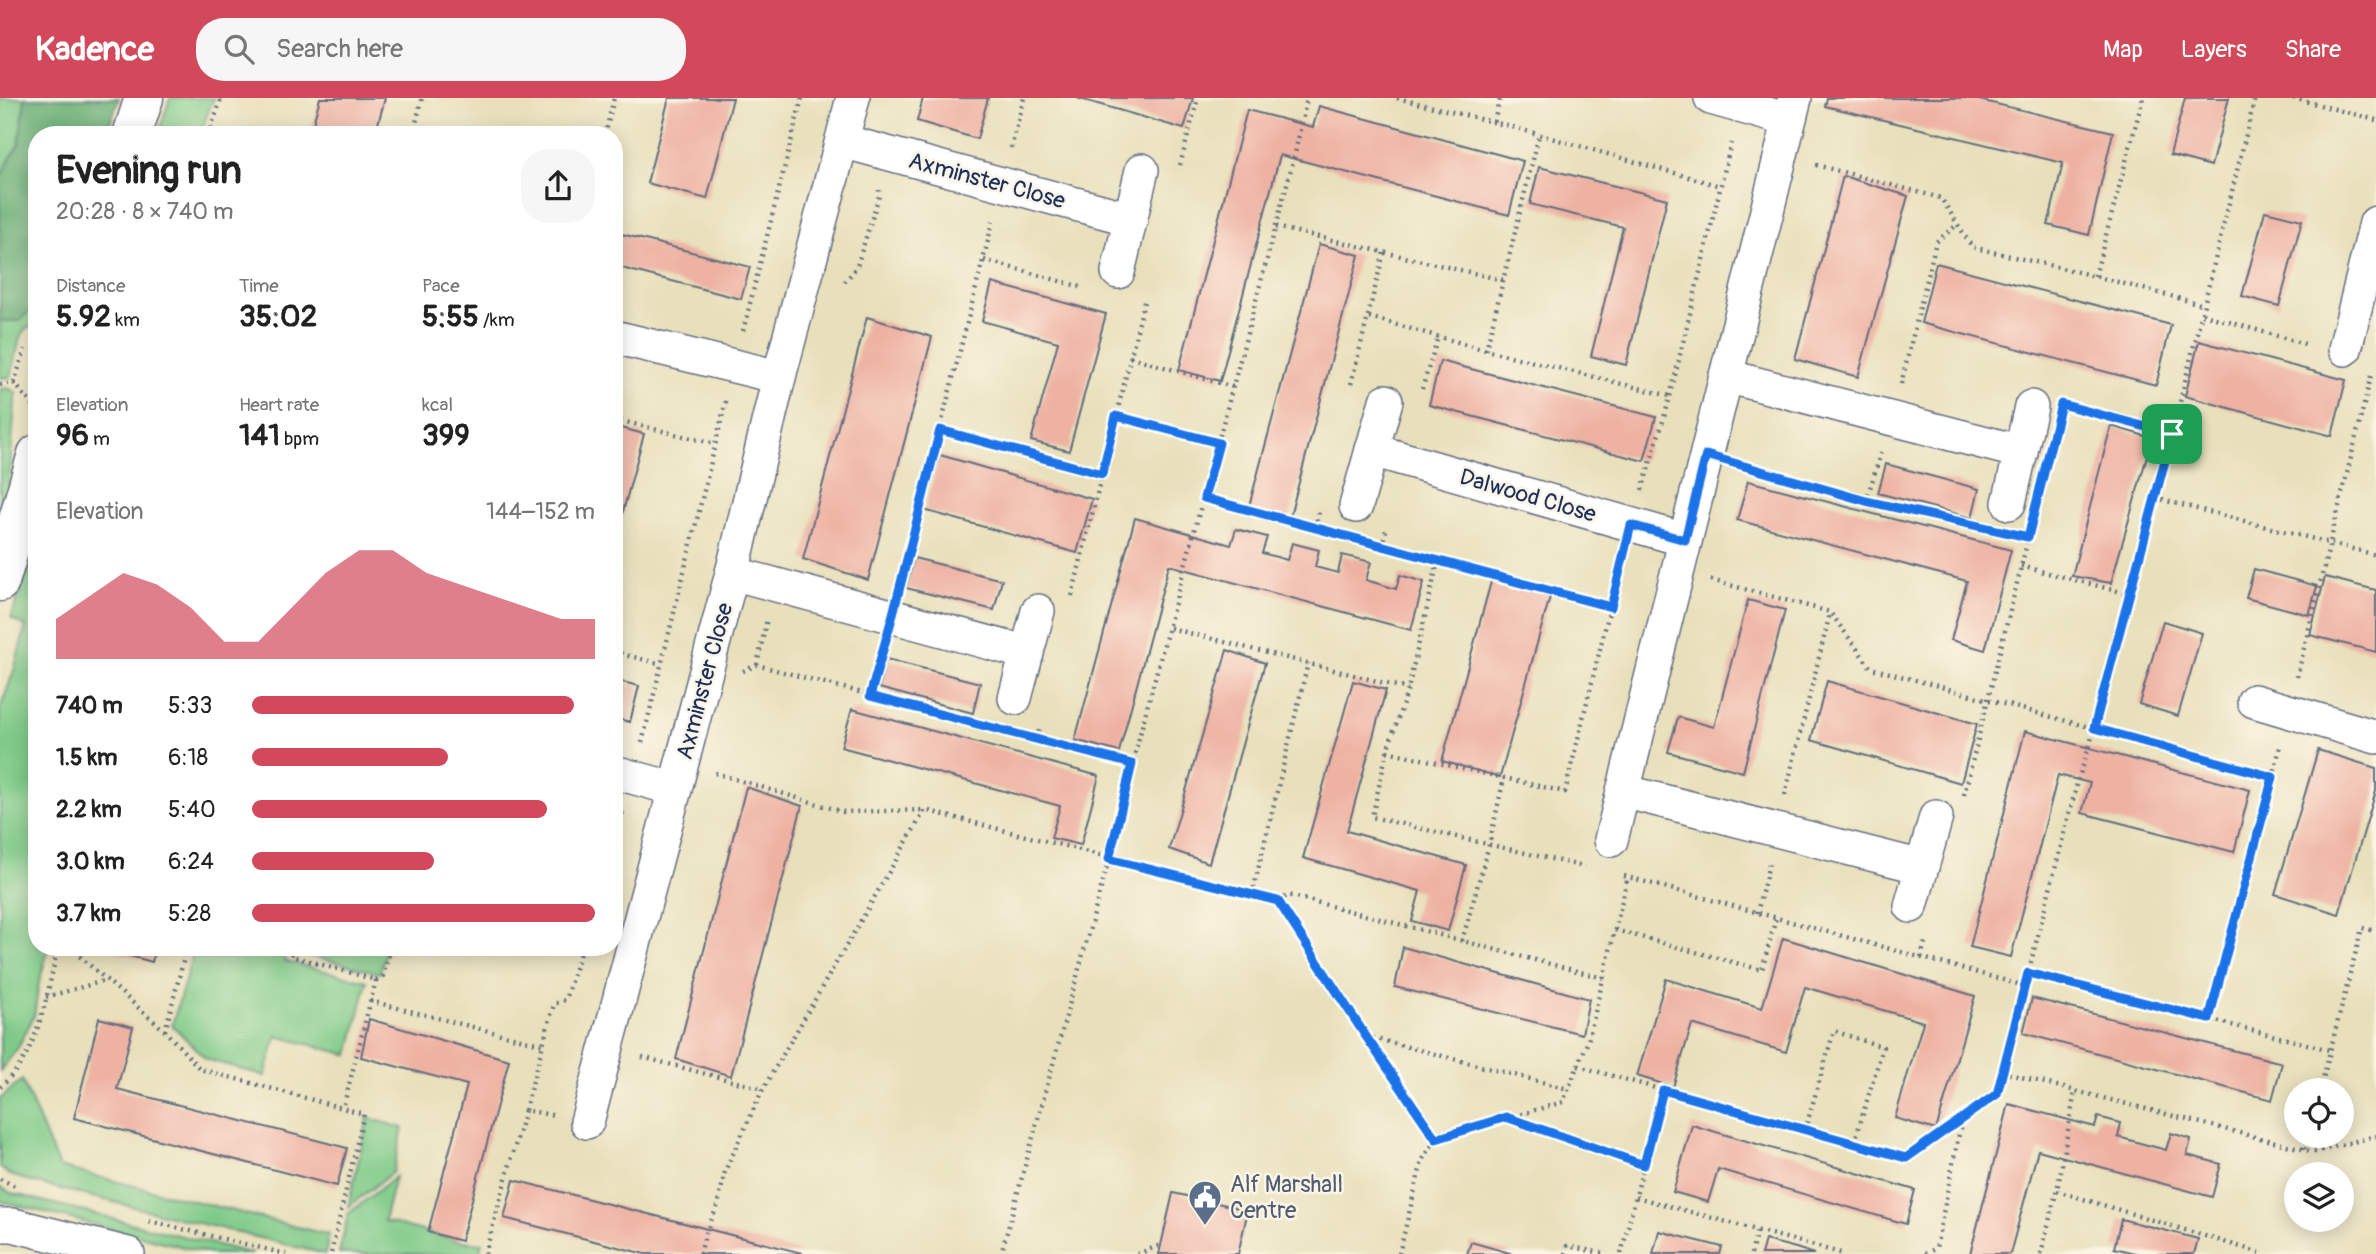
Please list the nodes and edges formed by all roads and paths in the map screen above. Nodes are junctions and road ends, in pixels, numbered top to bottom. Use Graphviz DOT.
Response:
graph roads {
  1 [pos="144,98"];
  2 [pos="222,98"];
  3 [pos="422,98"];
  4 [pos="614,98"];
  5 [pos="803,98"];
  6 [pos="853,98"];
  7 [pos="1024,98"];
  8 [pos="1198,98"];
  9 [pos="1307,98"];
  10 [pos="1397,98"];
  11 [pos="1500,98"];
  12 [pos="2143,98"];
  13 [pos="2255,98"];
  14 [pos="2293,98"];
  15 [pos="1421,101"];
  16 [pos="1726,102"];
  17 [pos="1792,109"];
  18 [pos="2376,120"];
  19 [pos="1494,122"];
  20 [pos="135,126"];
  21 [pos="213,126"];
  22 [pos="415,126"];
  23 [pos="607,126"];
  24 [pos="1539,135"];
  25 [pos="842,141"];
  26 [pos="1780,156"];
  27 [pos="1142,170"];
  28 [pos="1178,176"];
  29 [pos="1001,184"];
  30 [pos="878,185"];
  31 [pos="1721,186"];
  32 [pos="1131,219"];
  33 [pos="2376,223"];
  34 [pos="1958,224"];
  35 [pos="1276,227"];
  36 [pos="984,260"];
  37 [pos="1118,272"];
  38 [pos="2095,276"];
  39 [pos="1503,280"];
  40 [pos="840,288"];
  41 [pos="1090,290"];
  42 [pos="1146,292"];
  43 [pos="2368,299"];
  44 [pos="2204,306"];
  45 [pos="2202,314"];
  46 [pos="1369,317"];
  47 [pos="623,339"];
  48 [pos="25,349"];
  49 [pos="1486,351"];
  50 [pos="2344,354"];
  51 [pos="1130,358"];
  52 [pos="734,365"];
  53 [pos="1726,376"];
  54 [pos="779,377"];
  55 [pos="14,383"];
  56 [pos="0,385"];
  57 [pos="1233,387"];
  58 [pos="1670,396"];
  59 [pos="28,399"];
  60 [pos="1386,401"];
  61 [pos="2046,405"];
  62 [pos="1116,416"];
  63 [pos="1892,419"];
  64 [pos="623,421"];
  65 [pos="940,430"];
  66 [pos="2172,434"];
  67 [pos="1219,443"];
  68 [pos="715,444"];
  69 [pos="1372,450"];
  70 [pos="2021,452"];
  71 [pos="1706,455"];
  72 [pos="1102,474"];
  73 [pos="28,485"];
  74 [pos="1204,498"];
  75 [pos="2155,498"];
  76 [pos="1866,501"];
  77 [pos="1356,506"];
  78 [pos="2009,518"];
  79 [pos="1631,525"];
  80 [pos="1328,532"];
  81 [pos="1355,539"];
  82 [pos="2329,543"];
  83 [pos="2376,555"];
  84 [pos="1681,556"];
  85 [pos="1438,561"];
  86 [pos="2021,566"];
  87 [pos="732,573"];
  88 [pos="0,582"];
  89 [pos="2130,594"];
  90 [pos="1611,607"];
  91 [pos="1054,609"];
  92 [pos="765,610"];
  93 [pos="1830,612"];
  94 [pos="892,618"];
  95 [pos="1170,628"];
  96 [pos="1027,653"];
  97 [pos="623,654"];
  98 [pos="1308,663"];
  99 [pos="661,664"];
  100 [pos="757,665"];
  101 [pos="738,674"];
  102 [pos="1408,689"];
  103 [pos="870,696"];
  104 [pos="1015,698"];
  105 [pos="1989,699"];
  106 [pos="2253,701"];
  107 [pos="2289,712"];
  108 [pos="1040,726"];
  109 [pos="2094,728"];
  110 [pos="998,729"];
  111 [pos="1011,733"];
  112 [pos="2376,737"];
  113 [pos="1037,739"];
  114 [pos="1387,751"];
  115 [pos="1132,764"];
  116 [pos="624,775"];
  117 [pos="678,776"];
  118 [pos="2273,777"];
  119 [pos="1504,778"];
  120 [pos="1623,791"];
  121 [pos="925,810"];
  122 [pos="1949,810"];
  123 [pos="1777,830"];
  124 [pos="1611,840"];
  125 [pos="1489,845"];
  126 [pos="1109,859"];
  127 [pos="1922,867"];
  128 [pos="1590,868"];
  129 [pos="1615,874"];
  130 [pos="1628,877"];
  131 [pos="1252,895"];
  132 [pos="1278,901"];
  133 [pos="1757,913"];
  134 [pos="1776,918"];
  135 [pos="1920,919"];
  136 [pos="1615,930"];
  137 [pos="2376,931"];
  138 [pos="1462,941"];
  139 [pos="56,956"];
  140 [pos="80,956"];
  141 [pos="185,956"];
  142 [pos="291,956"];
  143 [pos="389,956"];
  144 [pos="579,956"];
  145 [pos="1921,958"];
  146 [pos="2028,973"];
  147 [pos="1603,978"];
  148 [pos="108,980"];
  149 [pos="376,980"];
  150 [pos="2025,986"];
  151 [pos="46,997"];
  152 [pos="370,1001"];
  153 [pos="2209,1019"];
  154 [pos="165,1031"];
  155 [pos="1365,1035"];
  156 [pos="544,1045"];
  157 [pos="605,1048"];
  158 [pos="2330,1050"];
  159 [pos="1578,1066"];
  160 [pos="2002,1072"];
  161 [pos="2323,1078"];
  162 [pos="0,1087"];
  163 [pos="763,1089"];
  164 [pos="1569,1089"];
  165 [pos="1663,1090"];
  166 [pos="2075,1091"];
  167 [pos="342,1108"];
  168 [pos="525,1110"];
  169 [pos="1506,1117"];
  170 [pos="1962,1119"];
  171 [pos="587,1122"];
  172 [pos="1805,1130"];
  173 [pos="2376,1136"];
  174 [pos="1436,1139"];
  175 [pos="1854,1144"];
  176 [pos="2304,1149"];
  177 [pos="1644,1165"];
  178 [pos="2057,1191"];
  179 [pos="1636,1197"];
  180 [pos="0,1225"];
  181 [pos="1757,1230"];
  182 [pos="1161,1245"];
  183 [pos="128,1254"];
  184 [pos="331,1254"];
  185 [pos="487,1254"];
  186 [pos="700,1254"];
  187 [pos="1001,1254"];
  188 [pos="1137,1254"];
  189 [pos="1399,1254"];
  190 [pos="1565,1254"];
  191 [pos="1607,1254"];
  192 [pos="1621,1254"];
  193 [pos="1751,1254"];
  194 [pos="1844,1254"];
  195 [pos="1924,1254"];
  196 [pos="2041,1254"];
  197 [pos="2264,1254"];
  1 -- 20 [label="street"];
  2 -- 21 [label="path"];
  3 -- 22 [label="path"];
  4 -- 23 [label="path"];
  5 -- 52 [label="path"];
  6 -- 25 [label="street, Axminster Close"];
  7 -- 29 [label="path"];
  8 -- 28 [label="path"];
  9 -- 35 [label="path"];
  10 -- 15 [label="path"];
  11 -- 19 [label="path"];
  12 -- 38 [label="path"];
  13 -- 44 [label="path"];
  14 -- 18 [label="path"];
  15 -- 19 [label="path"];
  16 -- 17 [label="street"];
  16 -- 31 [label="path"];
  17 -- 26 [label="street"];
  19 -- 24 [label="path"];
  24 -- 31 [label="path"];
  24 -- 39 [label="path"];
  25 -- 29 [label="street, Axminster Close"];
  25 -- 54 [label="street, Axminster Close"];
  26 -- 34 [label="path"];
  26 -- 53 [label="street"];
  27 -- 32 [label="street"];
  29 -- 32 [label="street, Axminster Close"];
  29 -- 36 [label="path"];
  30 -- 40 [label="path"];
  31 -- 58 [label="path"];
  32 -- 37 [label="street"];
  33 -- 43 [label="street"];
  34 -- 38 [label="path"];
  34 -- 63 [label="path"];
  35 -- 39 [label="path"];
  35 -- 57 [label="path"];
  36 -- 41 [label="path"];
  36 -- 65 [label="path"];
  38 -- 44 [label="path"];
  39 -- 49 [label="path"];
  42 -- 51 [label="path"];
  43 -- 50 [label="street"];
  44 -- 45 [label="path"];
  45 -- 50 [label="path"];
  45 -- 66 [label="path"];
  46 -- 49 [label="path"];
  47 -- 52 [label="street"];
  48 -- 55 [label="path"];
  49 -- 58 [label="path"];
  50 -- 82 [label="path"];
  51 -- 57 [label="path"];
  51 -- 62 [label="path"];
  52 -- 54 [label="street"];
  52 -- 68 [label="path"];
  53 -- 63 [label="street"];
  53 -- 71 [label="street"];
  54 -- 87 [label="street, Axminster Close"];
  55 -- 56 [label="path"];
  55 -- 59 [label="path"];
  57 -- 67 [label="path"];
  58 -- 79 [label="path"];
  60 -- 69 [label="street"];
  61 -- 66 [label="path"];
  61 -- 70 [label="street"];
  62 -- 67 [label="path"];
  62 -- 72 [label="path"];
  63 -- 70 [label="street"];
  63 -- 76 [label="path"];
  64 -- 68 [label="path"];
  65 -- 72 [label="path"];
  65 -- 94 [label="path"];
  66 -- 75 [label="path"];
  67 -- 74 [label="path"];
  68 -- 99 [label="path"];
  69 -- 77 [label="street"];
  69 -- 79 [label="street, Dalwood Close"];
  70 -- 78 [label="street"];
  71 -- 76 [label="path"];
  71 -- 84 [label="street"];
  72 -- 91 [label="path"];
  73 -- 88 [label="street"];
  74 -- 80 [label="path"];
  74 -- 95 [label="path"];
  75 -- 82 [label="path"];
  75 -- 89 [label="path"];
  76 -- 78 [label="path"];
  78 -- 86 [label="path"];
  79 -- 84 [label="street, Dalwood Close"];
  79 -- 90 [label="path"];
  81 -- 85 [label="path"];
  82 -- 83 [label="path"];
  82 -- 107 [label="path"];
  84 -- 93 [label="path"];
  84 -- 120 [label="street"];
  85 -- 90 [label="path"];
  85 -- 102 [label="path"];
  86 -- 89 [label="path"];
  86 -- 105 [label="path"];
  87 -- 94 [label="street, Axminster Close"];
  87 -- 117 [label="street, Axminster Close"];
  89 -- 109 [label="path"];
  90 -- 119 [label="path"];
  91 -- 96 [label="street"];
  92 -- 100 [label="path"];
  93 -- 105 [label="path"];
  93 -- 123 [label="path"];
  94 -- 96 [label="street, Axminster Close"];
  94 -- 103 [label="path"];
  95 -- 98 [label="path"];
  95 -- 115 [label="path"];
  96 -- 104 [label="street"];
  97 -- 99 [label="path"];
  98 -- 102 [label="path"];
  98 -- 131 [label="path"];
  99 -- 116 [label="path"];
  100 -- 101 [label="path"];
  100 -- 103 [label="path"];
  102 -- 114 [label="path"];
  103 -- 110 [label="path"];
  105 -- 109 [label="path"];
  105 -- 122 [label="path"];
  106 -- 107 [label="street"];
  107 -- 112 [label="street"];
  107 -- 118 [label="path"];
  108 -- 113 [label="path"];
  109 -- 118 [label="path"];
  109 -- 146 [label="path"];
  111 -- 113 [label="path"];
  113 -- 115 [label="path"];
  114 -- 119 [label="path"];
  114 -- 125 [label="path"];
  115 -- 126 [label="path"];
  116 -- 117 [label="street, Axminster Close"];
  117 -- 121 [label="path"];
  117 -- 157 [label="street, Axminster Close"];
  118 -- 153 [label="path"];
  119 -- 125 [label="path"];
  120 -- 123 [label="street"];
  120 -- 124 [label="street"];
  121 -- 126 [label="path"];
  121 -- 163 [label="path"];
  122 -- 127 [label="street"];
  123 -- 127 [label="street"];
  123 -- 133 [label="path"];
  124 -- 130 [label="path"];
  125 -- 128 [label="path"];
  125 -- 138 [label="path"];
  126 -- 131 [label="path"];
  126 -- 187 [label="path"];
  127 -- 135 [label="street"];
  129 -- 130 [label="path"];
  130 -- 133 [label="path"];
  130 -- 136 [label="path"];
  131 -- 132 [label="path"];
  132 -- 138 [label="path"];
  132 -- 155 [label="path"];
  133 -- 134 [label="path"];
  134 -- 136 [label="path"];
  134 -- 145 [label="path"];
  135 -- 145 [label="path"];
  136 -- 147 [label="path"];
  137 -- 158 [label="path"];
  138 -- 147 [label="path"];
  139 -- 151 [label="path"];
  140 -- 148 [label="path"];
  141 -- 154 [label="path"];
  142 -- 149 [label="path"];
  143 -- 149 [label="path"];
  144 -- 156 [label="path"];
  145 -- 150 [label="path"];
  146 -- 150 [label="path"];
  146 -- 153 [label="path"];
  147 -- 159 [label="path"];
  148 -- 151 [label="path"];
  148 -- 154 [label="path"];
  149 -- 152 [label="path"];
  150 -- 160 [label="path"];
  151 -- 162 [label="path"];
  152 -- 156 [label="path"];
  152 -- 167 [label="path"];
  153 -- 158 [label="path"];
  154 -- 167 [label="path"];
  155 -- 164 [label="path"];
  155 -- 174 [label="path"];
  156 -- 168 [label="path"];
  157 -- 163 [label="path"];
  157 -- 171 [label="street, Axminster Close"];
  158 -- 161 [label="path"];
  159 -- 164 [label="path"];
  159 -- 165 [label="path"];
  160 -- 166 [label="path"];
  160 -- 170 [label="path"];
  163 -- 186 [label="path"];
  164 -- 169 [label="path"];
  165 -- 172 [label="path"];
  165 -- 177 [label="path"];
  166 -- 176 [label="path"];
  166 -- 178 [label="path"];
  167 -- 184 [label="path"];
  168 -- 171 [label="path"];
  168 -- 185 [label="path"];
  169 -- 174 [label="path"];
  169 -- 177 [label="path"];
  170 -- 175 [label="path"];
  170 -- 195 [label="path"];
  172 -- 175 [label="path"];
  172 -- 175 [label="path"];
  173 -- 176 [label="path"];
  174 -- 189 [label="path"];
  177 -- 179 [label="path"];
  178 -- 196 [label="path"];
  178 -- 197 [label="path"];
  179 -- 181 [label="path"];
  179 -- 192 [label="path"];
  180 -- 183 [label="street"];
  181 -- 193 [label="path"];
  181 -- 194 [label="path"];
  182 -- 188 [label="path"];
  190 -- 191 [label="path"];
}
